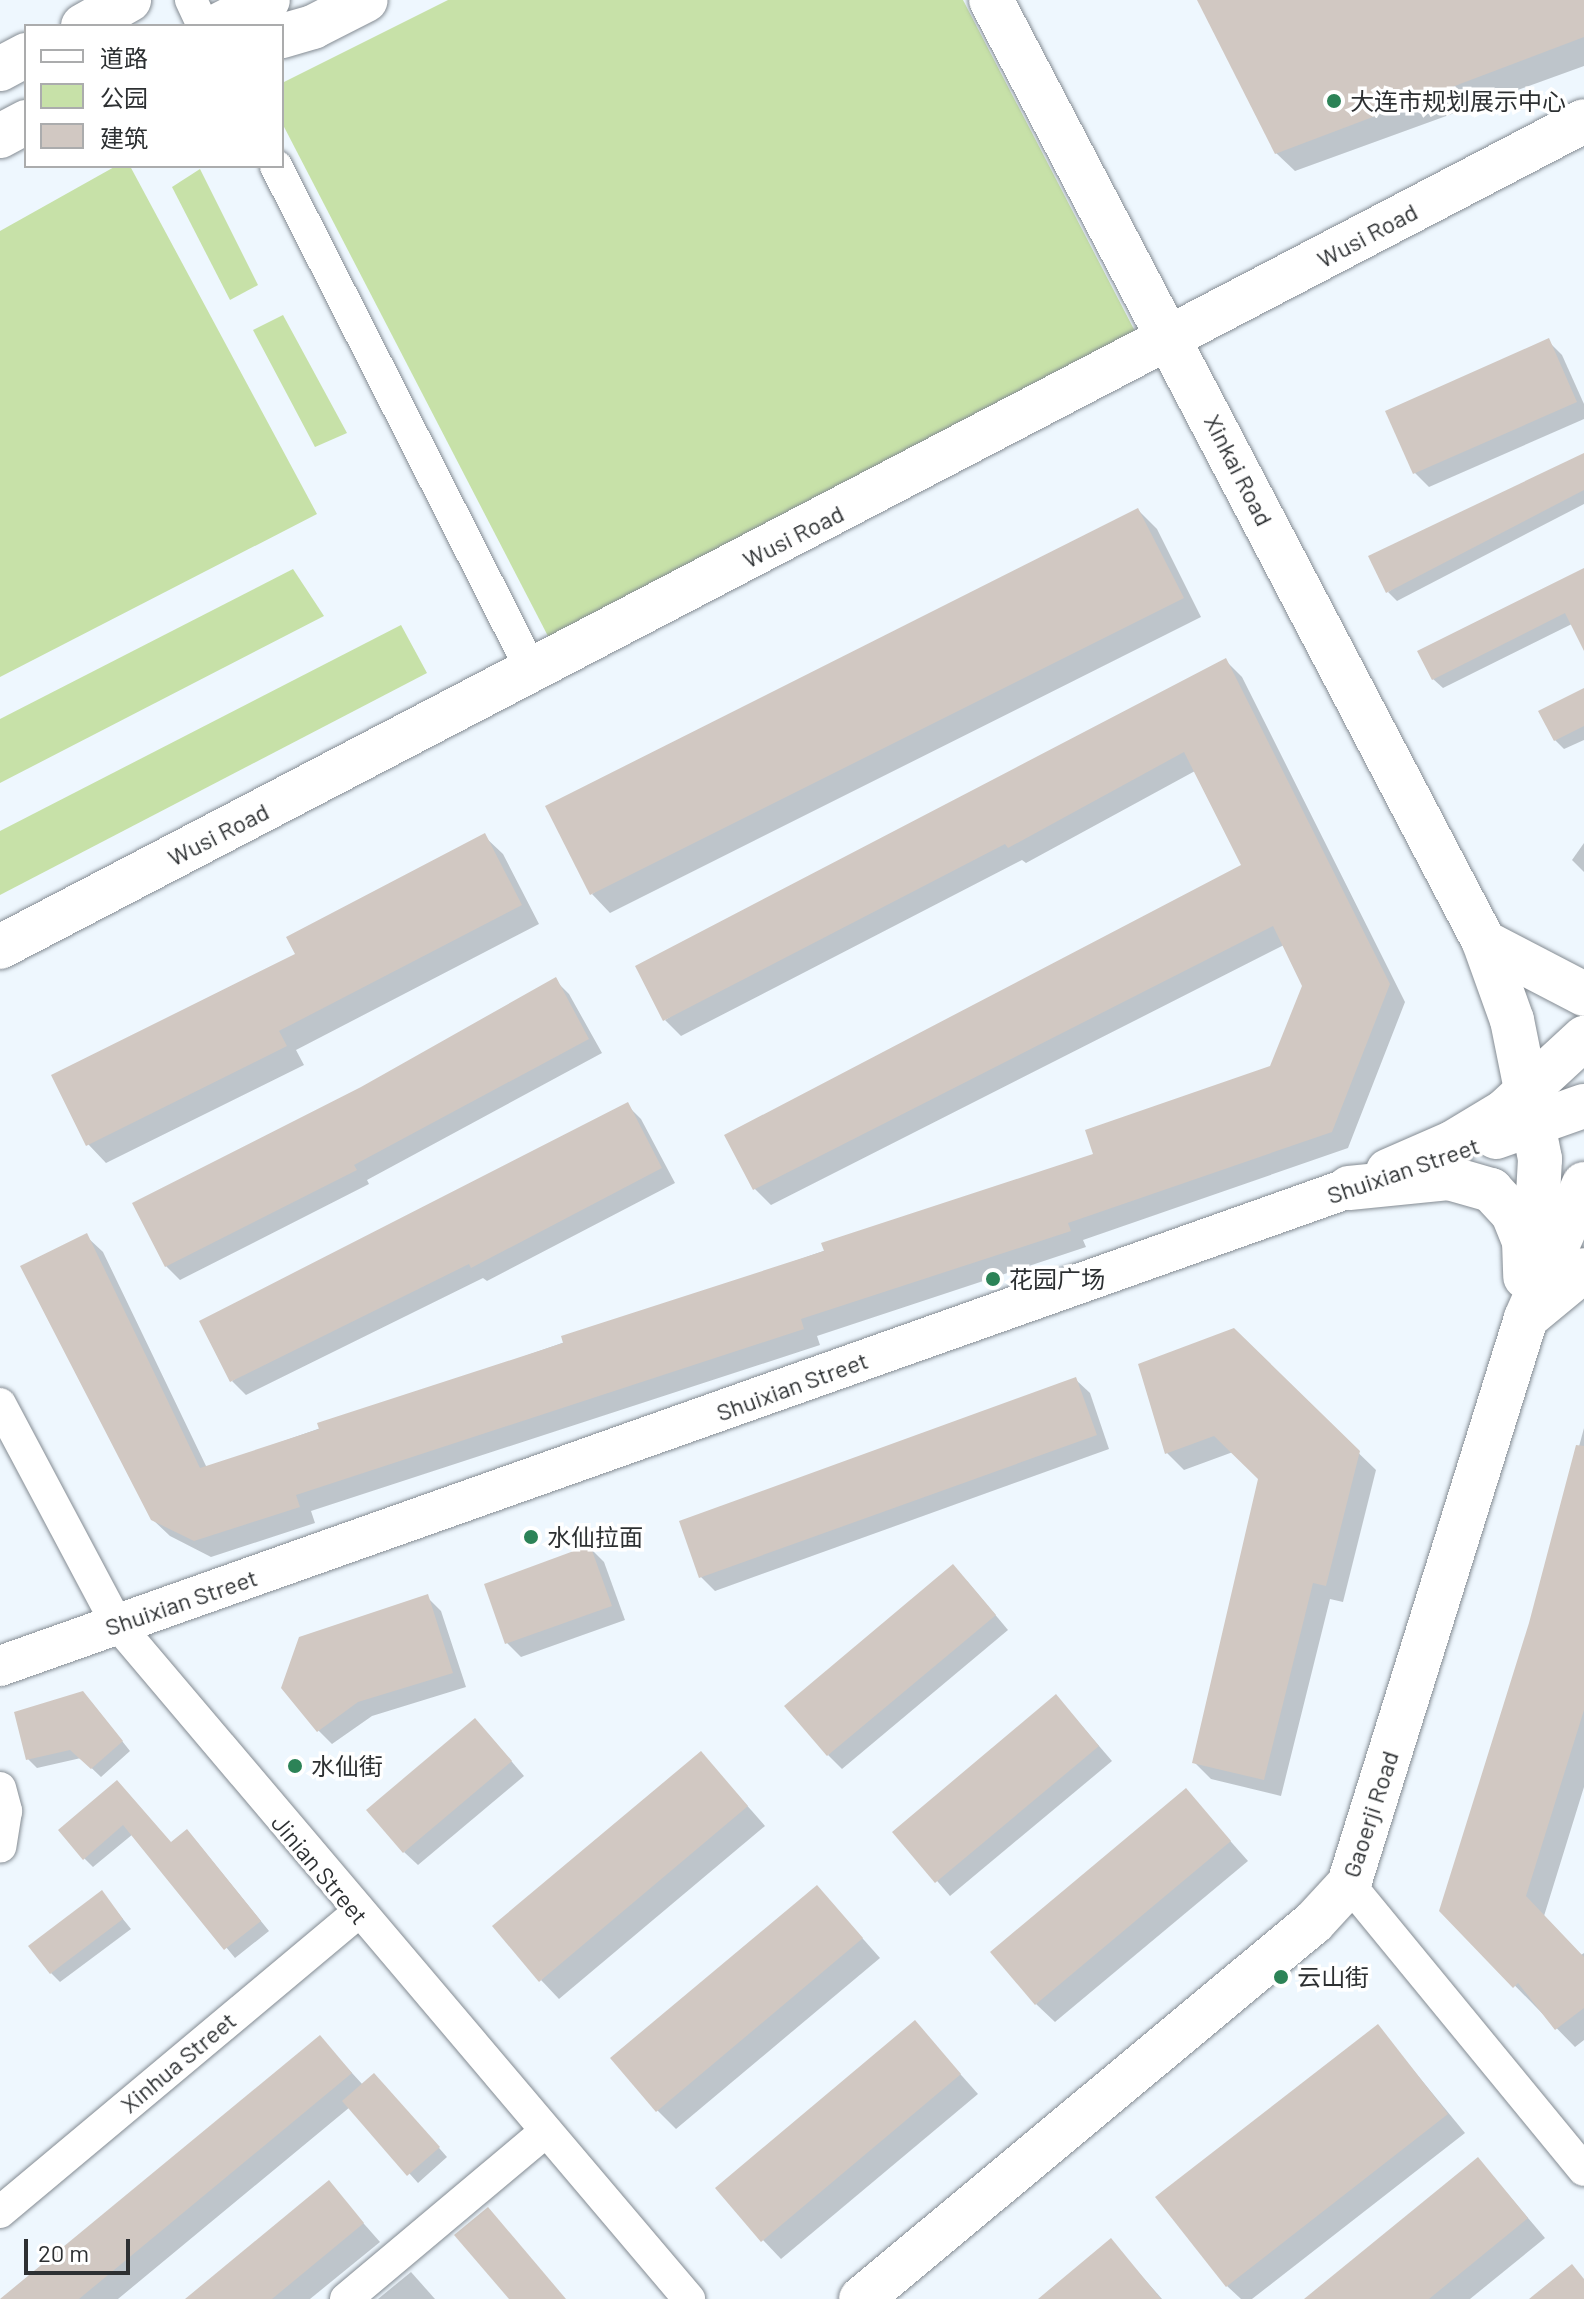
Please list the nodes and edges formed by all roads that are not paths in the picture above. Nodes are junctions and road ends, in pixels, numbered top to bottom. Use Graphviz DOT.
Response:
graph roads {
  1 [pos="129,0"];
  2 [pos="191,0"];
  3 [pos="268,0"];
  4 [pos="366,0"];
  5 [pos="991,0"];
  6 [pos="87,24"];
  7 [pos="202,24"];
  8 [pos="221,24"];
  9 [pos="284,35"];
  10 [pos="24,56"];
  11 [pos="0,69"];
  12 [pos="1584,121"];
  13 [pos="24,123"];
  14 [pos="0,136"];
  15 [pos="277,168"];
  16 [pos="1171,340"];
  17 [pos="533,673"];
  18 [pos="1484,942"];
  19 [pos="0,947"];
  20 [pos="1584,978"];
  21 [pos="1584,994"];
  22 [pos="1584,1038"];
  23 [pos="1532,1105"];
  24 [pos="1584,1106"];
  25 [pos="1584,1184"];
  26 [pos="1349,1188"];
  27 [pos="1584,1239"];
  28 [pos="1584,1270"];
  29 [pos="1526,1318"];
  30 [pos="0,1404"];
  31 [pos="117,1624"];
  32 [pos="0,1666"];
  33 [pos="0,1788"];
  34 [pos="0,1847"];
  35 [pos="1349,1884"];
  36 [pos="357,1913"];
  37 [pos="545,2132"];
  38 [pos="1584,2170"];
  39 [pos="0,2212"];
  40 [pos="346,2299"];
  41 [pos="689,2299"];
  42 [pos="861,2299"];
  1 -- 6 [label="main road"];
  2 -- 7 [label="street"];
  3 -- 8 [label="main road"];
  4 -- 9 [label="main road"];
  5 -- 16 [label="main road, Xinkai Road"];
  10 -- 11 [label="main road"];
  12 -- 16 [label="main road, Wusi Road"];
  13 -- 14 [label="main road"];
  15 -- 17 [label="street"];
  16 -- 17 [label="main road, Wusi Road"];
  16 -- 18 [label="main road, Xinkai Road"];
  17 -- 19 [label="main road, Wusi Road"];
  18 -- 20 [label="main road"];
  18 -- 21 [label="main road"];
  18 -- 23 [label="main road, Xinkai Road"];
  22 -- 23 [label="main road"];
  23 -- 24 [label="main road, Shuixian Street"];
  23 -- 26 [label="main road, Shuixian Street"];
  23 -- 29 [label="main road, Xinkai Road"];
  25 -- 29 [label="main road, Gaoerji Road"];
  26 -- 29 [label="main road"];
  26 -- 31 [label="street, Shuixian Street"];
  27 -- 29 [label="main road"];
  28 -- 29 [label="main road"];
  29 -- 35 [label="main road, Gaoerji Road"];
  30 -- 31 [label="street, Jinian Street"];
  31 -- 32 [label="street, Shuixian Street"];
  31 -- 36 [label="street, Jinian Street"];
  33 -- 34 [label="street"];
  35 -- 38 [label="street"];
  35 -- 42 [label="main road, Gaoerji Road"];
  36 -- 37 [label="street, Jinian Street"];
  36 -- 39 [label="street, Xinhua Street"];
  37 -- 40 [label="street"];
  37 -- 41 [label="street, Jinian Street"];
}
